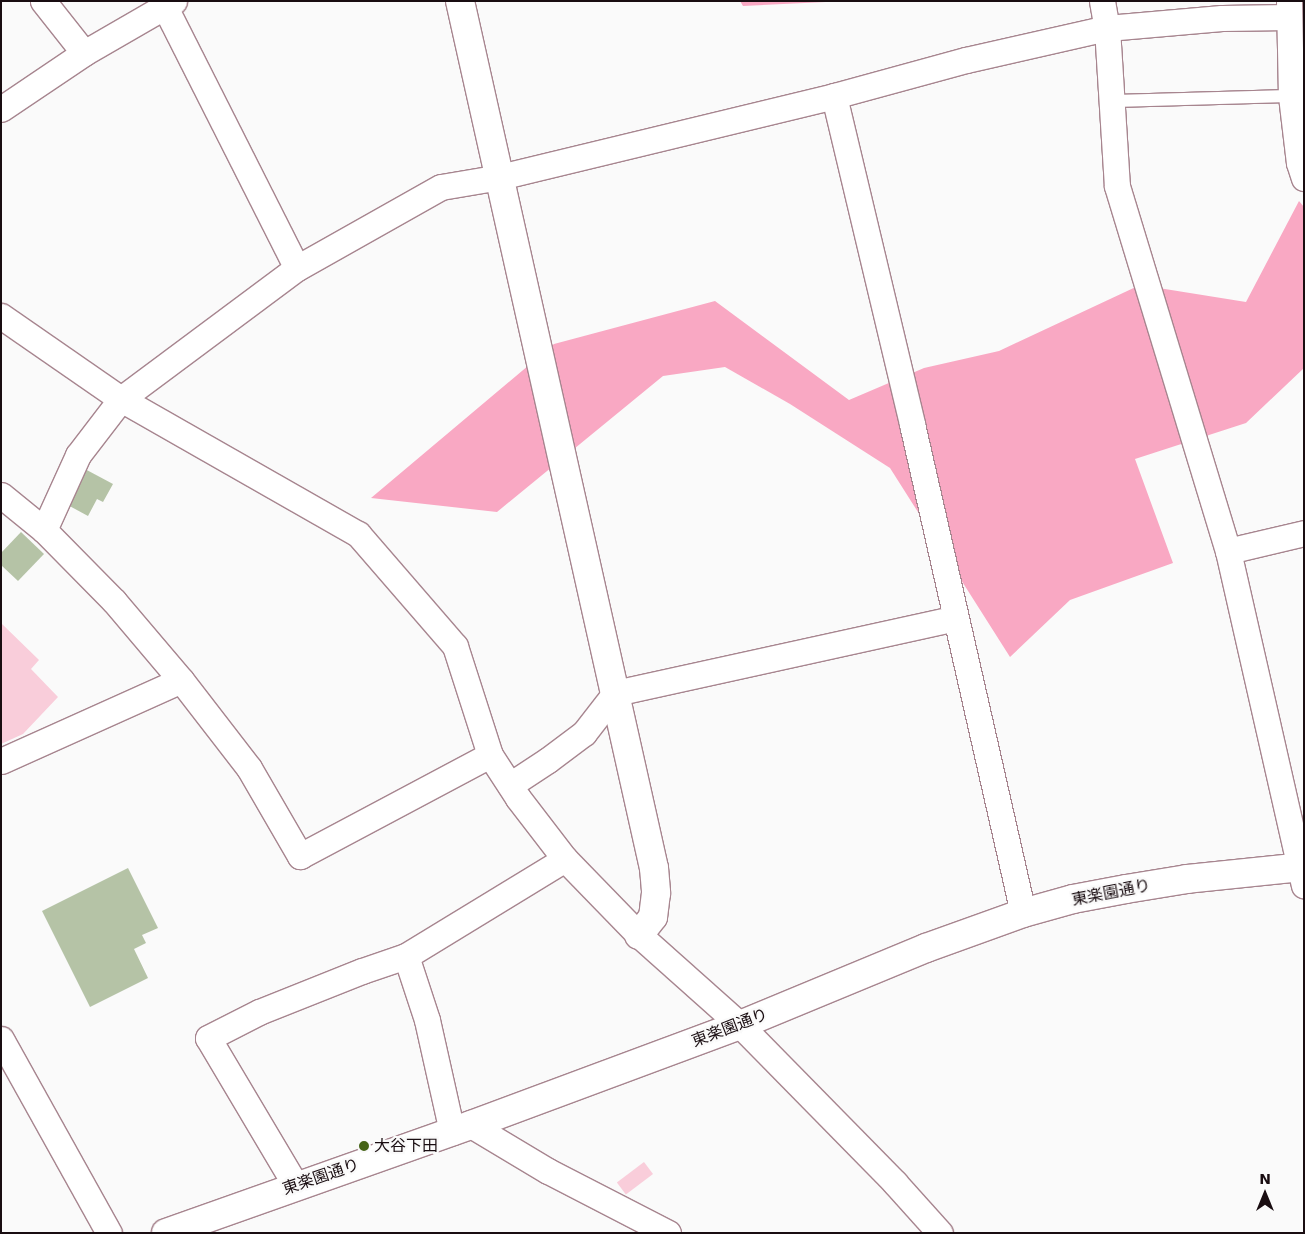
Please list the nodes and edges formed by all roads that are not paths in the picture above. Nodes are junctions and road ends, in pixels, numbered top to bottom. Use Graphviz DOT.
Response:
graph roads {
  1 [pos="43,1"];
  2 [pos="460,1"];
  3 [pos="1102,1"];
  4 [pos="169,4"];
  5 [pos="1289,9"];
  6 [pos="1107,28"];
  7 [pos="84,53"];
  8 [pos="834,96"];
  9 [pos="1291,96"];
  10 [pos="1112,101"];
  11 [pos="1,109"];
  12 [pos="500,177"];
  13 [pos="1304,178"];
  14 [pos="297,268"];
  15 [pos="1,316"];
  16 [pos="121,399"];
  17 [pos="1,495"];
  18 [pos="44,530"];
  19 [pos="1304,533"];
  20 [pos="1228,551"];
  21 [pos="955,618"];
  22 [pos="181,680"];
  23 [pos="616,693"];
  24 [pos="490,754"];
  25 [pos="1,761"];
  26 [pos="510,785"];
  27 [pos="564,860"];
  28 [pos="1302,873"];
  29 [pos="1023,913"];
  30 [pos="639,935"];
  31 [pos="406,956"];
  32 [pos="740,1025"];
  33 [pos="1,1039"];
  34 [pos="461,1129"];
  35 [pos="296,1186"];
  36 [pos="109,1233"];
  37 [pos="166,1233"];
  38 [pos="668,1233"];
  39 [pos="940,1233"];
  1 -- 7 [label="street"];
  2 -- 12 [label="street"];
  3 -- 6 [label="street"];
  4 -- 7 [label="street"];
  4 -- 14 [label="street"];
  5 -- 6 [label="street"];
  5 -- 9 [label="street"];
  6 -- 8 [label="street"];
  6 -- 10 [label="street"];
  7 -- 11 [label="street"];
  8 -- 12 [label="street"];
  8 -- 21 [label="street"];
  9 -- 10 [label="lane"];
  9 -- 13 [label="street"];
  10 -- 20 [label="street"];
  12 -- 14 [label="street"];
  12 -- 23 [label="street"];
  14 -- 16 [label="street"];
  15 -- 16 [label="street"];
  16 -- 18 [label="street"];
  16 -- 24 [label="street"];
  17 -- 18 [label="street"];
  18 -- 22 [label="street"];
  19 -- 20 [label="street"];
  20 -- 28 [label="street"];
  21 -- 23 [label="street"];
  21 -- 29 [label="street"];
  22 -- 24 [label="street"];
  22 -- 25 [label="street"];
  23 -- 26 [label="street"];
  23 -- 30 [label="street"];
  24 -- 26 [label="street"];
  26 -- 27 [label="street"];
  27 -- 30 [label="street"];
  27 -- 31 [label="street"];
  28 -- 29 [label="street, 東楽園通り"];
  29 -- 32 [label="street, 東楽園通り"];
  30 -- 32 [label="street"];
  31 -- 34 [label="street"];
  31 -- 35 [label="street"];
  32 -- 34 [label="street, 東楽園通り"];
  32 -- 39 [label="street"];
  33 -- 36 [label="street"];
  34 -- 35 [label="street, 東楽園通り"];
  34 -- 38 [label="street"];
  35 -- 37 [label="street, 東楽園通り"];
}
